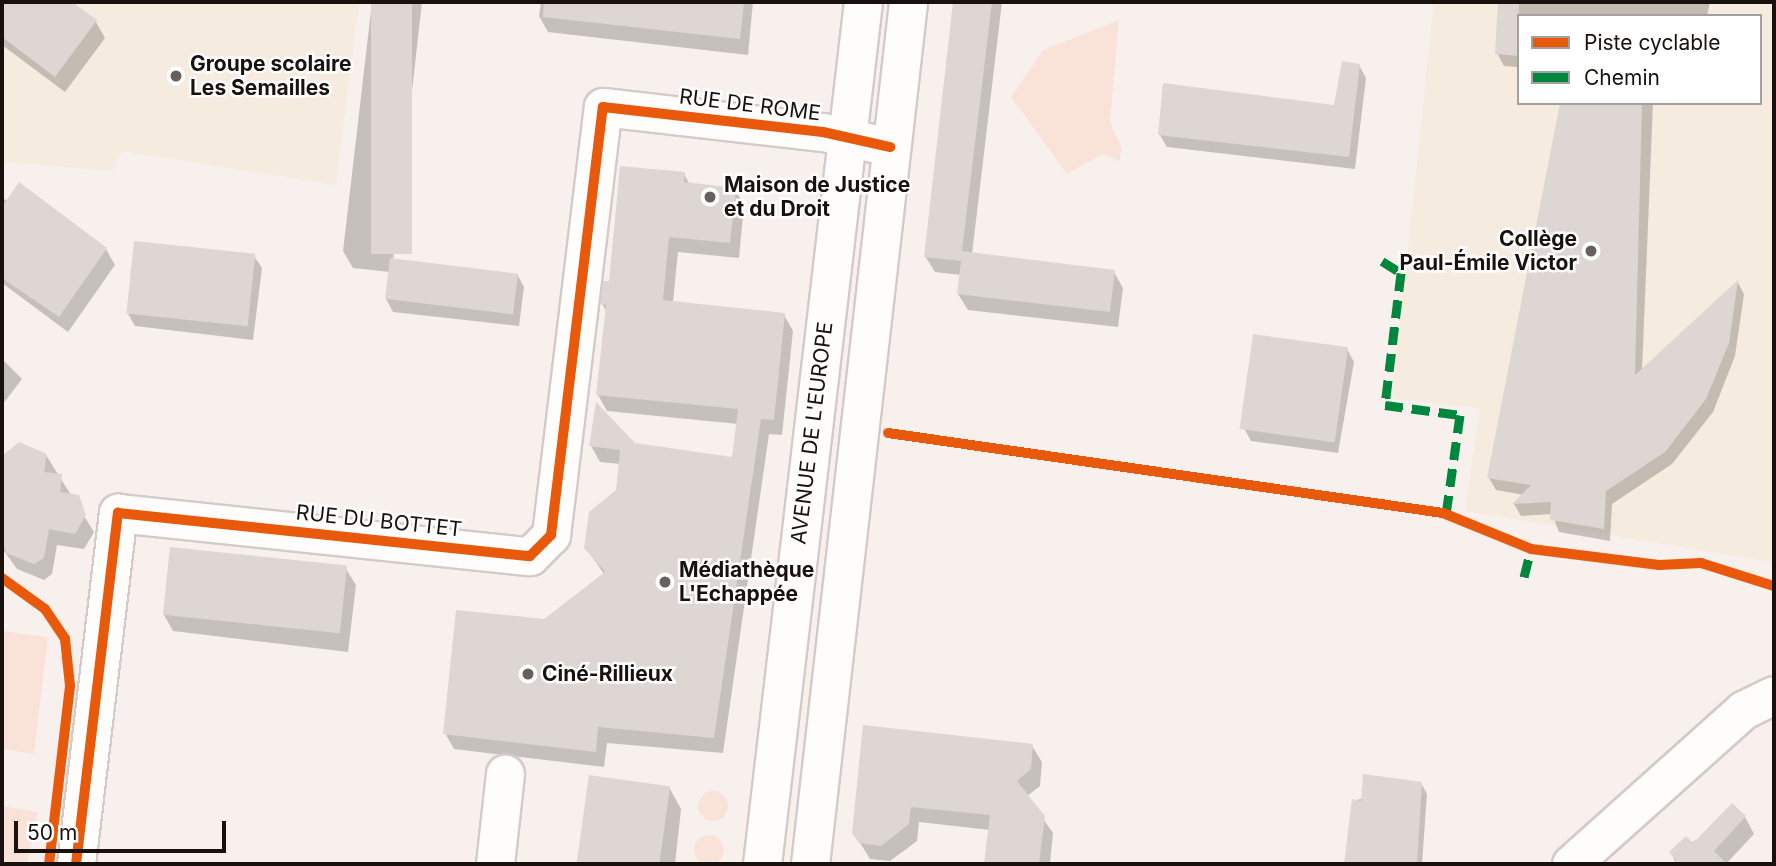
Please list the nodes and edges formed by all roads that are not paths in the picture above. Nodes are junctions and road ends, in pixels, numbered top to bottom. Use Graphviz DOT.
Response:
graph roads {
  1 [pos="863,2"];
  2 [pos="908,2"];
  3 [pos="603,107"];
  4 [pos="847,141"];
  5 [pos="890,147"];
  6 [pos="1774,695"];
  7 [pos="505,774"];
  8 [pos="76,864"];
  9 [pos="495,864"];
  10 [pos="762,864"];
  11 [pos="810,864"];
  12 [pos="1571,864"];
  1 -- 4 [label="street, AVENUE DE L'EUROPE"];
  2 -- 5 [label="street"];
  3 -- 4 [label="street, RUE DE ROME"];
  3 -- 8 [label="street, RUE DU BOTTET"];
  4 -- 5 [label="street, RUE DE ROME"];
  4 -- 10 [label="street, AVENUE DE L'EUROPE"];
  5 -- 11 [label="street"];
  6 -- 12 [label="street"];
  7 -- 9 [label="street"];
}
